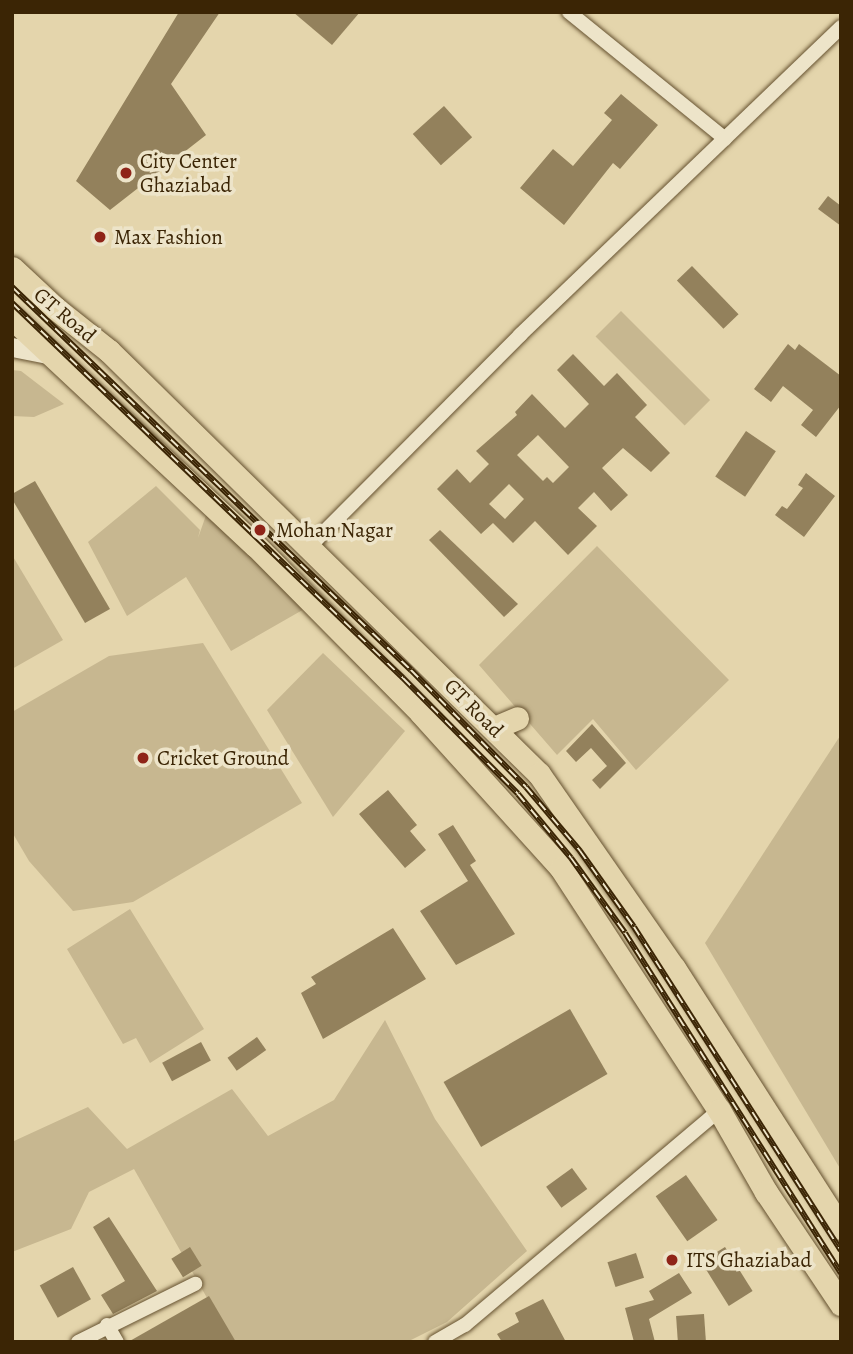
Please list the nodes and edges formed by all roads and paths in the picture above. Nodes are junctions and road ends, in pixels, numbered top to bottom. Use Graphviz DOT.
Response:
graph roads {
  1 [pos="569,12"];
  2 [pos="841,27"];
  3 [pos="725,139"];
  4 [pos="12,268"];
  5 [pos="12,318"];
  6 [pos="12,346"];
  7 [pos="52,355"];
  8 [pos="310,546"];
  9 [pos="517,718"];
  10 [pos="494,728"];
  11 [pos="719,1110"];
  12 [pos="841,1228"];
  13 [pos="195,1284"];
  14 [pos="841,1304"];
  15 [pos="107,1325"];
  16 [pos="457,1337"];
  17 [pos="78,1342"];
  18 [pos="117,1342"];
  19 [pos="435,1342"];
  1 -- 3 [label="street"];
  2 -- 3 [label="street"];
  3 -- 8 [label="street"];
  4 -- 8 [label="highway, GT Road"];
  5 -- 7 [label="highway, GT Road"];
  6 -- 7 [label="main road"];
  7 -- 11 [label="highway, GT Road"];
  8 -- 10 [label="highway, GT Road"];
  9 -- 10 [label="highway"];
  10 -- 12 [label="highway, GT Road"];
  11 -- 14 [label="highway, GT Road"];
  11 -- 16 [label="street"];
  13 -- 15 [label="street"];
  15 -- 17 [label="street"];
  15 -- 18 [label="street"];
  16 -- 19 [label="street"];
}
